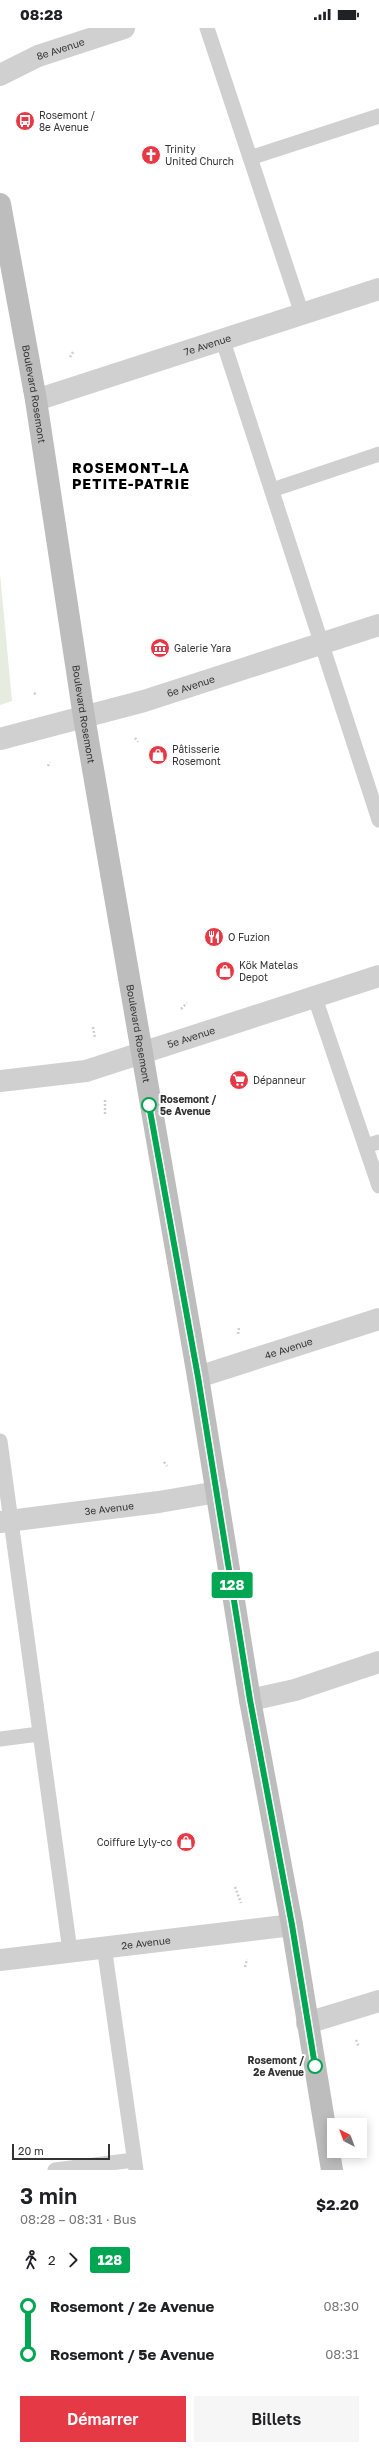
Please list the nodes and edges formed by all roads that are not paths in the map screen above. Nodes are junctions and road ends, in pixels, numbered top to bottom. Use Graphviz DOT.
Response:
graph roads {
  1 [pos="124,28"];
  2 [pos="207,28"];
  3 [pos="0,75"];
  4 [pos="379,116"];
  5 [pos="250,158"];
  6 [pos="0,204"];
  7 [pos="379,289"];
  8 [pos="302,314"];
  9 [pos="223,341"];
  10 [pos="36,400"];
  11 [pos="379,454"];
  12 [pos="272,490"];
  13 [pos="379,625"];
  14 [pos="322,643"];
  15 [pos="84,717"];
  16 [pos="0,739"];
  17 [pos="378,811"];
  18 [pos="379,976"];
  19 [pos="315,998"];
  20 [pos="141,1052"];
  21 [pos="0,1081"];
  22 [pos="372,1144"];
  23 [pos="379,1186"];
  24 [pos="379,1319"];
  25 [pos="198,1377"];
  26 [pos="0,1441"];
  27 [pos="217,1492"];
  28 [pos="5,1522"];
  29 [pos="379,1662"];
  30 [pos="250,1700"];
  31 [pos="39,1734"];
  32 [pos="0,1739"];
  33 [pos="292,1925"];
  34 [pos="104,1946"];
  35 [pos="70,1951"];
  36 [pos="0,1960"];
  37 [pos="379,2000"];
  38 [pos="307,2023"];
  39 [pos="135,2165"];
  40 [pos="55,2170"];
  41 [pos="332,2170"];
  1 -- 3 [label="street, 8e Avenue"];
  2 -- 5 [label="lane"];
  4 -- 5 [label="lane"];
  5 -- 8 [label="lane"];
  6 -- 10 [label="main road, Boulevard Rosemont"];
  7 -- 8 [label="street, 7e Avenue"];
  8 -- 9 [label="street, 7e Avenue"];
  9 -- 10 [label="street, 7e Avenue"];
  9 -- 12 [label="lane"];
  10 -- 15 [label="main road, Boulevard Rosemont"];
  11 -- 12 [label="lane"];
  12 -- 14 [label="lane"];
  13 -- 14 [label="street, 6e Avenue"];
  14 -- 15 [label="street, 6e Avenue"];
  14 -- 17 [label="lane"];
  15 -- 16 [label="street, 6e Avenue"];
  15 -- 20 [label="main road, Boulevard Rosemont"];
  18 -- 19 [label="street, 5e Avenue"];
  19 -- 20 [label="street, 5e Avenue"];
  19 -- 22 [label="lane"];
  20 -- 21 [label="street, 5e Avenue"];
  20 -- 25 [label="main road, Boulevard Rosemont"];
  22 -- 23 [label="lane"];
  24 -- 25 [label="street, 4e Avenue"];
  25 -- 27 [label="main road, Boulevard Rosemont"];
  26 -- 28 [label="lane"];
  27 -- 28 [label="street, 3e Avenue"];
  27 -- 30 [label="main road, Boulevard Rosemont"];
  28 -- 31 [label="lane"];
  29 -- 30 [label="street"];
  30 -- 33 [label="main road, Boulevard Rosemont"];
  31 -- 32 [label="lane"];
  31 -- 35 [label="lane"];
  33 -- 34 [label="street, 2e Avenue"];
  33 -- 38 [label="main road, Boulevard Rosemont"];
  34 -- 35 [label="street, 2e Avenue"];
  34 -- 39 [label="lane"];
  35 -- 36 [label="street, 2e Avenue"];
  37 -- 38 [label="street"];
  38 -- 41 [label="main road, Boulevard Rosemont"];
  39 -- 40 [label="lane"];
}
